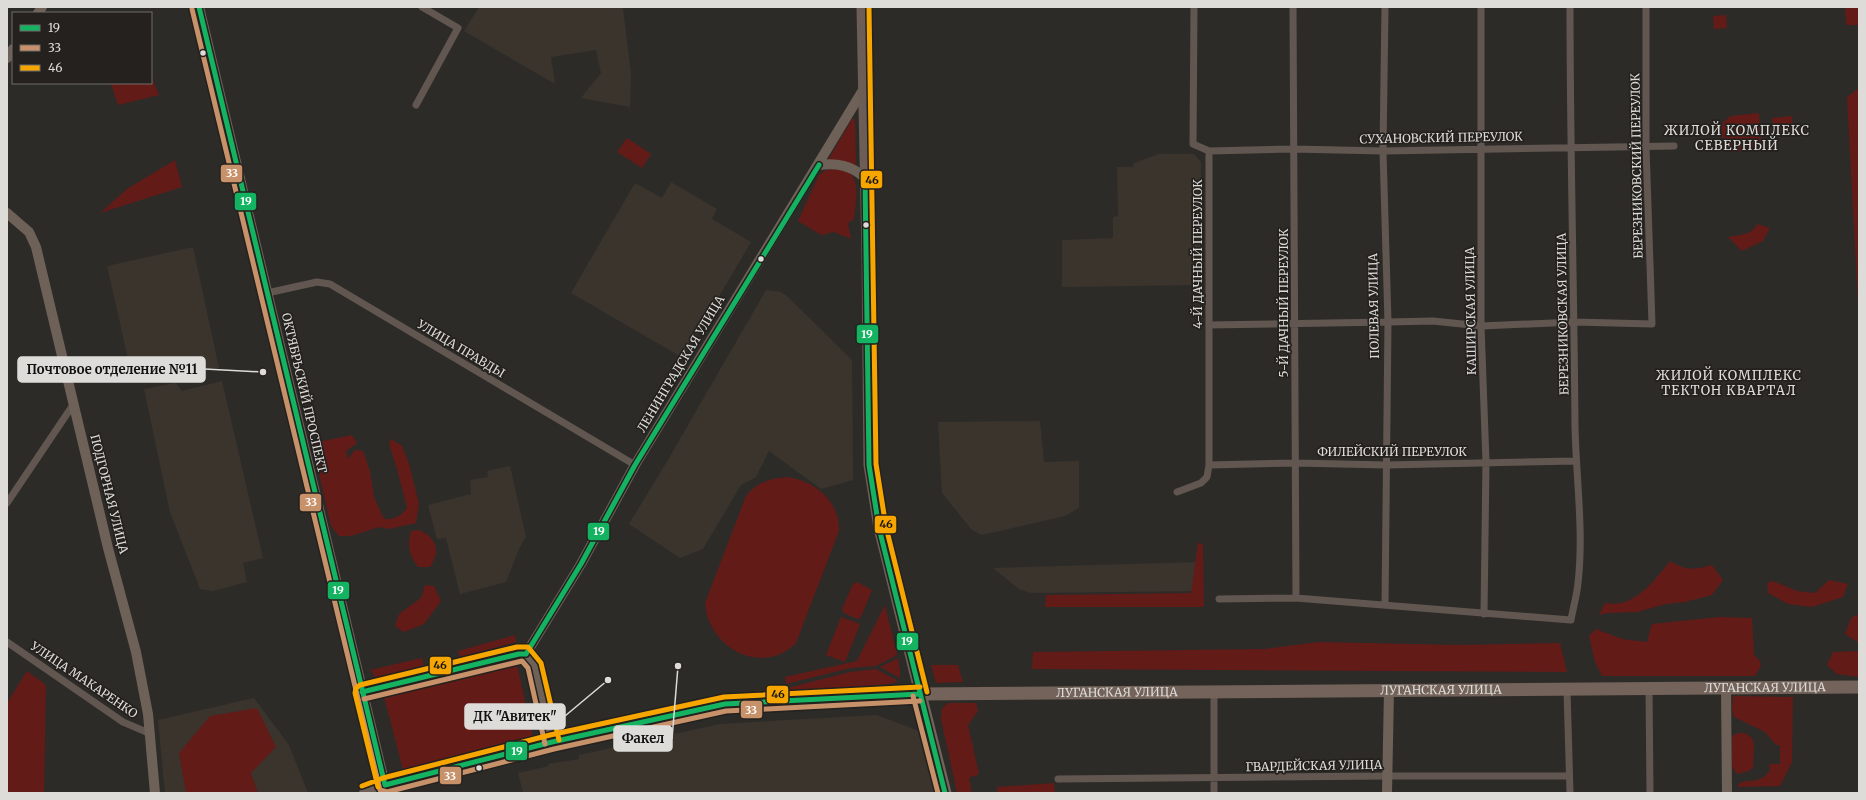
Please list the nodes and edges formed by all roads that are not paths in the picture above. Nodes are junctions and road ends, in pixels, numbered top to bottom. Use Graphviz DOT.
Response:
graph roads {
  1 [pos="199,7"];
  2 [pos="422,7"];
  3 [pos="862,7"];
  4 [pos="1194,7"];
  5 [pos="1293,7"];
  6 [pos="1385,7"];
  7 [pos="1481,7"];
  8 [pos="1570,7"];
  9 [pos="1646,7"];
  10 [pos="863,90"];
  11 [pos="416,104"];
  12 [pos="1646,146"];
  13 [pos="1674,146"];
  14 [pos="1570,148"];
  15 [pos="1293,149"];
  16 [pos="1480,149"];
  17 [pos="1383,151"];
  18 [pos="1209,152"];
  19 [pos="819,165"];
  20 [pos="865,178"];
  21 [pos="7,213"];
  22 [pos="267,293"];
  23 [pos="1388,322"];
  24 [pos="1575,322"];
  25 [pos="1295,324"];
  26 [pos="1210,325"];
  27 [pos="1481,326"];
  28 [pos="73,405"];
  29 [pos="1576,461"];
  30 [pos="1486,462"];
  31 [pos="1295,463"];
  32 [pos="1209,465"];
  33 [pos="1387,465"];
  34 [pos="635,466"];
  35 [pos="1177,492"];
  36 [pos="7,503"];
  37 [pos="1296,598"];
  38 [pos="1219,599"];
  39 [pos="1385,605"];
  40 [pos="1484,614"];
  41 [pos="7,642"];
  42 [pos="526,654"];
  43 [pos="1859,687"];
  44 [pos="1649,688"];
  45 [pos="1726,689"];
  46 [pos="1389,690"];
  47 [pos="1567,690"];
  48 [pos="362,692"];
  49 [pos="1214,692"];
  50 [pos="920,694"];
  51 [pos="151,734"];
  52 [pos="552,742"];
  53 [pos="1387,776"];
  54 [pos="1569,776"];
  55 [pos="1214,778"];
  56 [pos="1058,779"];
  57 [pos="385,784"];
  58 [pos="155,793"];
  59 [pos="364,793"];
  60 [pos="945,793"];
  61 [pos="1214,793"];
  62 [pos="1387,793"];
  63 [pos="1570,793"];
  64 [pos="1650,793"];
  65 [pos="1727,793"];
  1 -- 22 [label="main road, ОКТЯБРЬСКИЙ ПРОСПЕКТ"];
  2 -- 11 [label="street"];
  3 -- 10 [label="main road"];
  4 -- 18 [label="street"];
  5 -- 15 [label="street, 5-Й ДАЧНЫЙ ПЕРЕУЛОК"];
  6 -- 17 [label="street, ПОЛЕВАЯ УЛИЦА"];
  7 -- 16 [label="street, КАШИРСКАЯ УЛИЦА"];
  8 -- 14 [label="street, БЕРЕЗНИКОВСКАЯ УЛИЦА"];
  9 -- 12 [label="street, БЕРЕЗНИКОВСКИЙ ПЕРЕУЛОК"];
  10 -- 19 [label="main road, ЛЕНИНГРАДСКАЯ УЛИЦА"];
  10 -- 20 [label="main road"];
  12 -- 13 [label="street, СУХАНОВСКИЙ ПЕРЕУЛОК"];
  12 -- 14 [label="street, СУХАНОВСКИЙ ПЕРЕУЛОК"];
  12 -- 24 [label="street, БЕРЕЗНИКОВСКИЙ ПЕРЕУЛОК"];
  14 -- 16 [label="street, СУХАНОВСКИЙ ПЕРЕУЛОК"];
  14 -- 24 [label="street, БЕРЕЗНИКОВСКАЯ УЛИЦА"];
  15 -- 17 [label="street, СУХАНОВСКИЙ ПЕРЕУЛОК"];
  15 -- 18 [label="street, СУХАНОВСКИЙ ПЕРЕУЛОК"];
  15 -- 25 [label="street, 5-Й ДАЧНЫЙ ПЕРЕУЛОК"];
  16 -- 17 [label="street, СУХАНОВСКИЙ ПЕРЕУЛОК"];
  16 -- 27 [label="street, КАШИРСКАЯ УЛИЦА"];
  17 -- 23 [label="street, ПОЛЕВАЯ УЛИЦА"];
  18 -- 26 [label="street, 4-Й ДАЧНЫЙ ПЕРЕУЛОК"];
  19 -- 20 [label="main road"];
  19 -- 34 [label="main road, ЛЕНИНГРАДСКАЯ УЛИЦА"];
  20 -- 50 [label="main road"];
  21 -- 28 [label="main road, ПОДГОРНАЯ УЛИЦА"];
  22 -- 34 [label="street, УЛИЦА ПРАВДЫ"];
  22 -- 48 [label="main road, ОКТЯБРЬСКИЙ ПРОСПЕКТ"];
  23 -- 25 [label="street"];
  23 -- 27 [label="street"];
  23 -- 33 [label="street, ПОЛЕВАЯ УЛИЦА"];
  24 -- 27 [label="street"];
  24 -- 29 [label="street, БЕРЕЗНИКОВСКАЯ УЛИЦА"];
  25 -- 26 [label="street"];
  25 -- 31 [label="street, 5-Й ДАЧНЫЙ ПЕРЕУЛОК"];
  26 -- 32 [label="street, 4-Й ДАЧНЫЙ ПЕРЕУЛОК"];
  27 -- 30 [label="street, КАШИРСКАЯ УЛИЦА"];
  28 -- 36 [label="street"];
  28 -- 51 [label="main road, ПОДГОРНАЯ УЛИЦА"];
  29 -- 30 [label="street, ФИЛЕЙСКИЙ ПЕРЕУЛОК"];
  29 -- 40 [label="street, БЕРЕЗНИКОВСКАЯ УЛИЦА"];
  30 -- 33 [label="street, ФИЛЕЙСКИЙ ПЕРЕУЛОК"];
  30 -- 40 [label="street, КАШИРСКАЯ УЛИЦА"];
  31 -- 32 [label="street, ФИЛЕЙСКИЙ ПЕРЕУЛОК"];
  31 -- 33 [label="street, ФИЛЕЙСКИЙ ПЕРЕУЛОК"];
  31 -- 37 [label="street, 5-Й ДАЧНЫЙ ПЕРЕУЛОК"];
  32 -- 35 [label="street, 4-Й ДАЧНЫЙ ПЕРЕУЛОК"];
  33 -- 39 [label="street, ПОЛЕВАЯ УЛИЦА"];
  34 -- 42 [label="main road, ЛЕНИНГРАДСКАЯ УЛИЦА"];
  37 -- 38 [label="street"];
  37 -- 39 [label="street"];
  39 -- 40 [label="street"];
  41 -- 51 [label="street, УЛИЦА МАКАРЕНКО"];
  42 -- 48 [label="main road"];
  42 -- 52 [label="main road"];
  43 -- 45 [label="highway, ЛУГАНСКАЯ УЛИЦА"];
  44 -- 45 [label="highway, ЛУГАНСКАЯ УЛИЦА"];
  44 -- 47 [label="highway, ЛУГАНСКАЯ УЛИЦА"];
  44 -- 64 [label="street"];
  45 -- 65 [label="main road"];
  46 -- 47 [label="highway, ЛУГАНСКАЯ УЛИЦА"];
  46 -- 49 [label="highway, ЛУГАНСКАЯ УЛИЦА"];
  46 -- 53 [label="main road"];
  47 -- 54 [label="street"];
  48 -- 57 [label="main road, ОКТЯБРЬСКИЙ ПРОСПЕКТ"];
  49 -- 50 [label="highway, ЛУГАНСКАЯ УЛИЦА"];
  49 -- 55 [label="street"];
  50 -- 52 [label="main road, ЛУГАНСКАЯ УЛИЦА"];
  50 -- 60 [label="highway"];
  51 -- 58 [label="main road, ПОДГОРНАЯ УЛИЦА"];
  52 -- 57 [label="main road, ЛУГАНСКАЯ УЛИЦА"];
  53 -- 54 [label="street, ГВАРДЕЙСКАЯ УЛИЦА"];
  53 -- 55 [label="street, ГВАРДЕЙСКАЯ УЛИЦА"];
  53 -- 62 [label="main road"];
  54 -- 63 [label="street"];
  55 -- 56 [label="street, ГВАРДЕЙСКАЯ УЛИЦА"];
  55 -- 61 [label="street"];
  57 -- 59 [label="main road, ЛУГАНСКАЯ УЛИЦА"];
}
